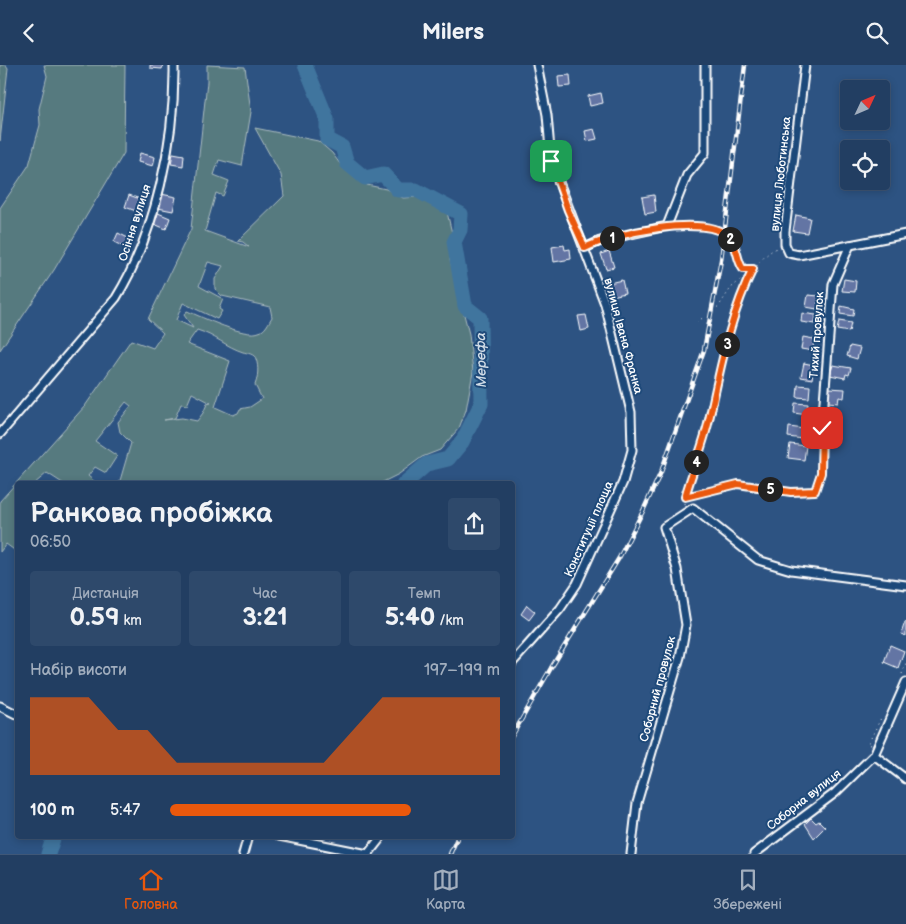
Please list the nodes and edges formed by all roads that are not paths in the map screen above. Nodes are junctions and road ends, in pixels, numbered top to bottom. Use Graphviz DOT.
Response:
graph roads {
  1 [pos="174,65"];
  2 [pos="537,65"];
  3 [pos="704,65"];
  4 [pos="804,65"];
  5 [pos="906,234"];
  6 [pos="850,245"];
  7 [pos="585,248"];
  8 [pos="631,412"];
  9 [pos="822,428"];
  10 [pos="0,434"];
  11 [pos="906,585"];
  12 [pos="515,660"];
  13 [pos="906,682"];
  14 [pos="0,706"];
  15 [pos="15,714"];
  16 [pos="874,755"];
  17 [pos="906,779"];
  18 [pos="247,839"];
  19 [pos="294,839"];
  20 [pos="380,839"];
  21 [pos="243,854"];
  22 [pos="368,854"];
  23 [pos="631,854"];
  24 [pos="754,854"];
  1 -- 10 [label="street, Осіння вулиця"];
  2 -- 7 [label="street, вулиця Івана Франка"];
  3 -- 7 [label="street"];
  4 -- 6 [label="street, вулиця Люботинська"];
  5 -- 6 [label="street"];
  6 -- 9 [label="street, Тихий провулок"];
  7 -- 8 [label="street, вулиця Івана Франка"];
  8 -- 12 [label="street, Конституції площа"];
  11 -- 23 [label="street, Соборний провулок"];
  13 -- 16 [label="street, Соборна вулиця"];
  14 -- 15 [label="street"];
  16 -- 17 [label="street"];
  16 -- 24 [label="street, Соборна вулиця"];
  18 -- 21 [label="street"];
  19 -- 22 [label="street"];
  20 -- 22 [label="street"];
}
